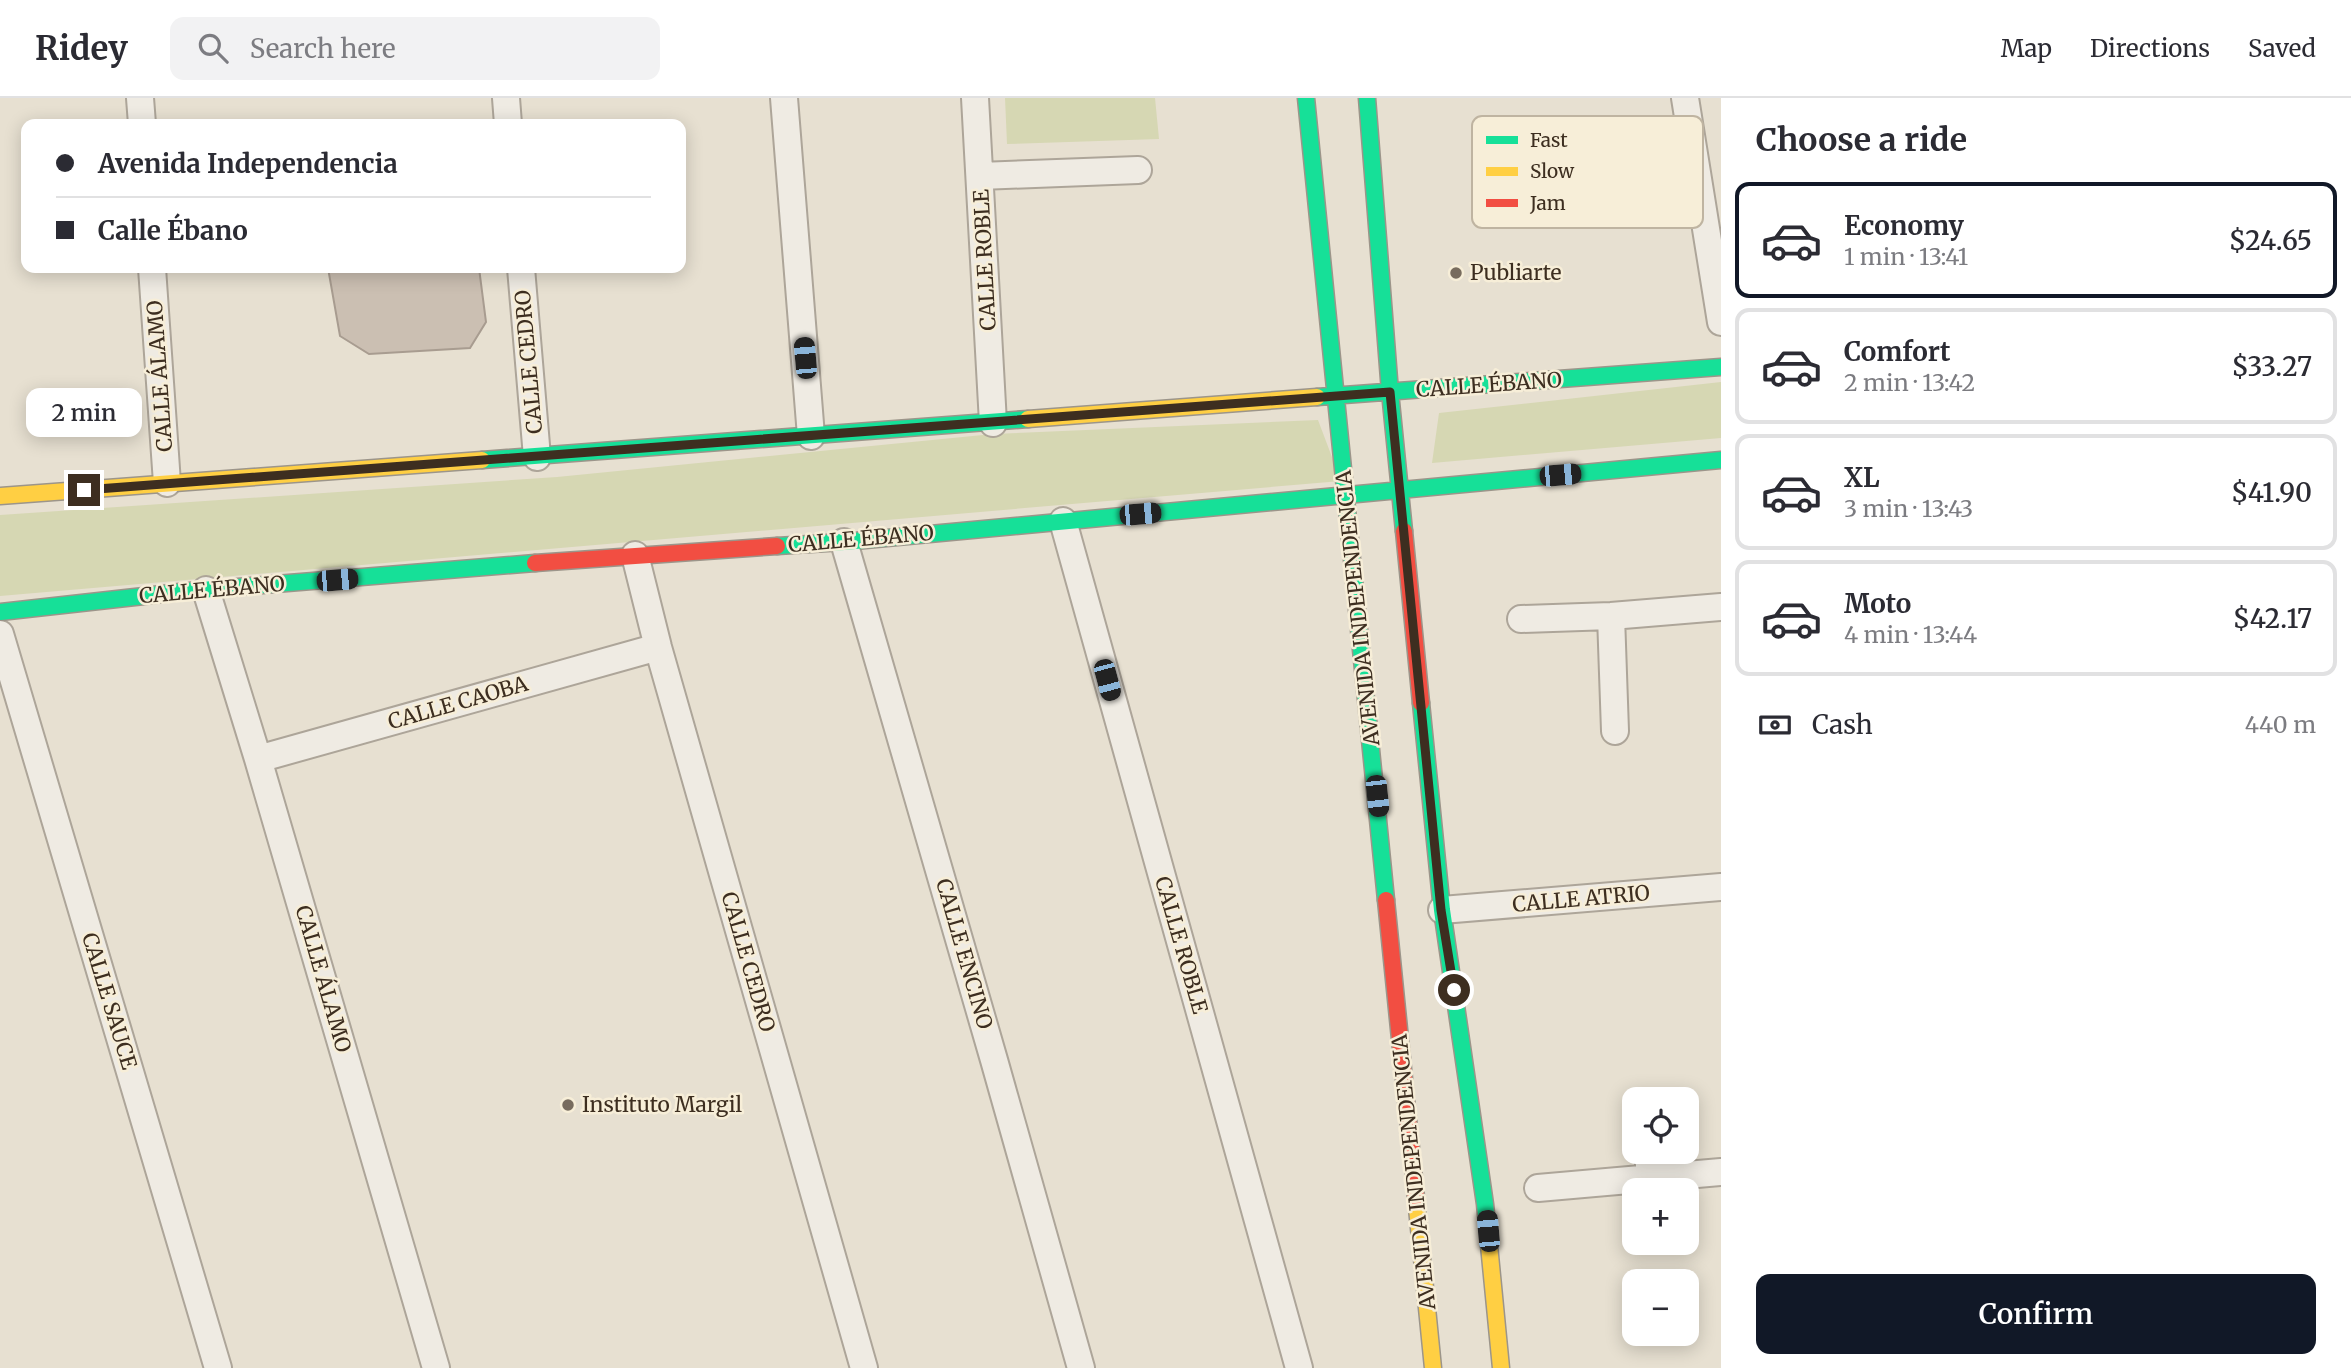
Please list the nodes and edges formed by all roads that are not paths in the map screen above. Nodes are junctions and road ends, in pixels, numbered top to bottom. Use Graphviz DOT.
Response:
graph roads {
  1 [pos="140,98"];
  2 [pos="506,98"];
  3 [pos="785,98"];
  4 [pos="975,98"];
  5 [pos="1306,98"];
  6 [pos="1367,98"];
  7 [pos="1685,98"];
  8 [pos="1688,116"];
  9 [pos="142,119"];
  10 [pos="508,119"];
  11 [pos="1138,170"];
  12 [pos="980,176"];
  13 [pos="1703,210"];
  14 [pos="152,273"];
  15 [pos="521,273"];
  16 [pos="1721,322"];
  17 [pos="1721,367"];
  18 [pos="1390,392"];
  19 [pos="1334,396"];
  20 [pos="993,423"];
  21 [pos="811,436"];
  22 [pos="537,457"];
  23 [pos="1721,460"];
  24 [pos="167,484"];
  25 [pos="1400,490"];
  26 [pos="0,496"];
  27 [pos="1347,496"];
  28 [pos="1063,521"];
  29 [pos="844,542"];
  30 [pos="635,555"];
  31 [pos="206,590"];
  32 [pos="1721,607"];
  33 [pos="0,612"];
  34 [pos="1611,616"];
  35 [pos="1521,619"];
  36 [pos="0,634"];
  37 [pos="658,647"];
  38 [pos="1615,731"];
  39 [pos="258,759"];
  40 [pos="1721,887"];
  41 [pos="1441,910"];
  42 [pos="1721,1172"];
  43 [pos="1660,1178"];
  44 [pos="1622,1181"];
  45 [pos="1538,1188"];
  46 [pos="218,1368"];
  47 [pos="436,1368"];
  48 [pos="864,1368"];
  49 [pos="1081,1368"];
  50 [pos="1299,1368"];
  51 [pos="1433,1368"];
  52 [pos="1501,1368"];
  1 -- 9 [label="street"];
  2 -- 10 [label="street"];
  3 -- 21 [label="street"];
  4 -- 12 [label="street, CALLE ROBLE"];
  5 -- 19 [label="street, AVENIDA INDEPENDENCIA"];
  6 -- 18 [label="street"];
  7 -- 8 [label="street"];
  11 -- 12 [label="street"];
  12 -- 20 [label="street, CALLE ROBLE"];
  13 -- 16 [label="street"];
  14 -- 24 [label="street, CALLE ÁLAMO"];
  15 -- 22 [label="street, CALLE CEDRO"];
  17 -- 18 [label="street, CALLE ÉBANO"];
  18 -- 19 [label="street, CALLE ÉBANO"];
  18 -- 25 [label="street"];
  19 -- 20 [label="street, CALLE ÉBANO"];
  19 -- 27 [label="street, AVENIDA INDEPENDENCIA"];
  20 -- 21 [label="street, CALLE ÉBANO"];
  21 -- 22 [label="street, CALLE ÉBANO"];
  22 -- 24 [label="street, CALLE ÉBANO"];
  23 -- 25 [label="street, CALLE ÉBANO"];
  24 -- 26 [label="street, CALLE ÉBANO"];
  25 -- 27 [label="street, CALLE ÉBANO"];
  25 -- 41 [label="street"];
  27 -- 28 [label="street, CALLE ÉBANO"];
  27 -- 51 [label="street, AVENIDA INDEPENDENCIA"];
  28 -- 29 [label="street, CALLE ÉBANO"];
  28 -- 50 [label="street, CALLE ROBLE"];
  29 -- 30 [label="street, CALLE ÉBANO"];
  29 -- 49 [label="street, CALLE ENCINO"];
  30 -- 31 [label="street, CALLE ÉBANO"];
  30 -- 37 [label="street, CALLE CEDRO"];
  31 -- 33 [label="street, CALLE ÉBANO"];
  31 -- 39 [label="street, CALLE ÁLAMO"];
  32 -- 34 [label="street"];
  34 -- 35 [label="street"];
  34 -- 38 [label="street"];
  36 -- 46 [label="street, CALLE SAUCE"];
  37 -- 39 [label="street, CALLE CAOBA"];
  37 -- 48 [label="street, CALLE CEDRO"];
  39 -- 47 [label="street, CALLE ÁLAMO"];
  40 -- 41 [label="street, CALLE ATRIO"];
  41 -- 52 [label="street"];
  42 -- 43 [label="street"];
  44 -- 45 [label="street"];
}
